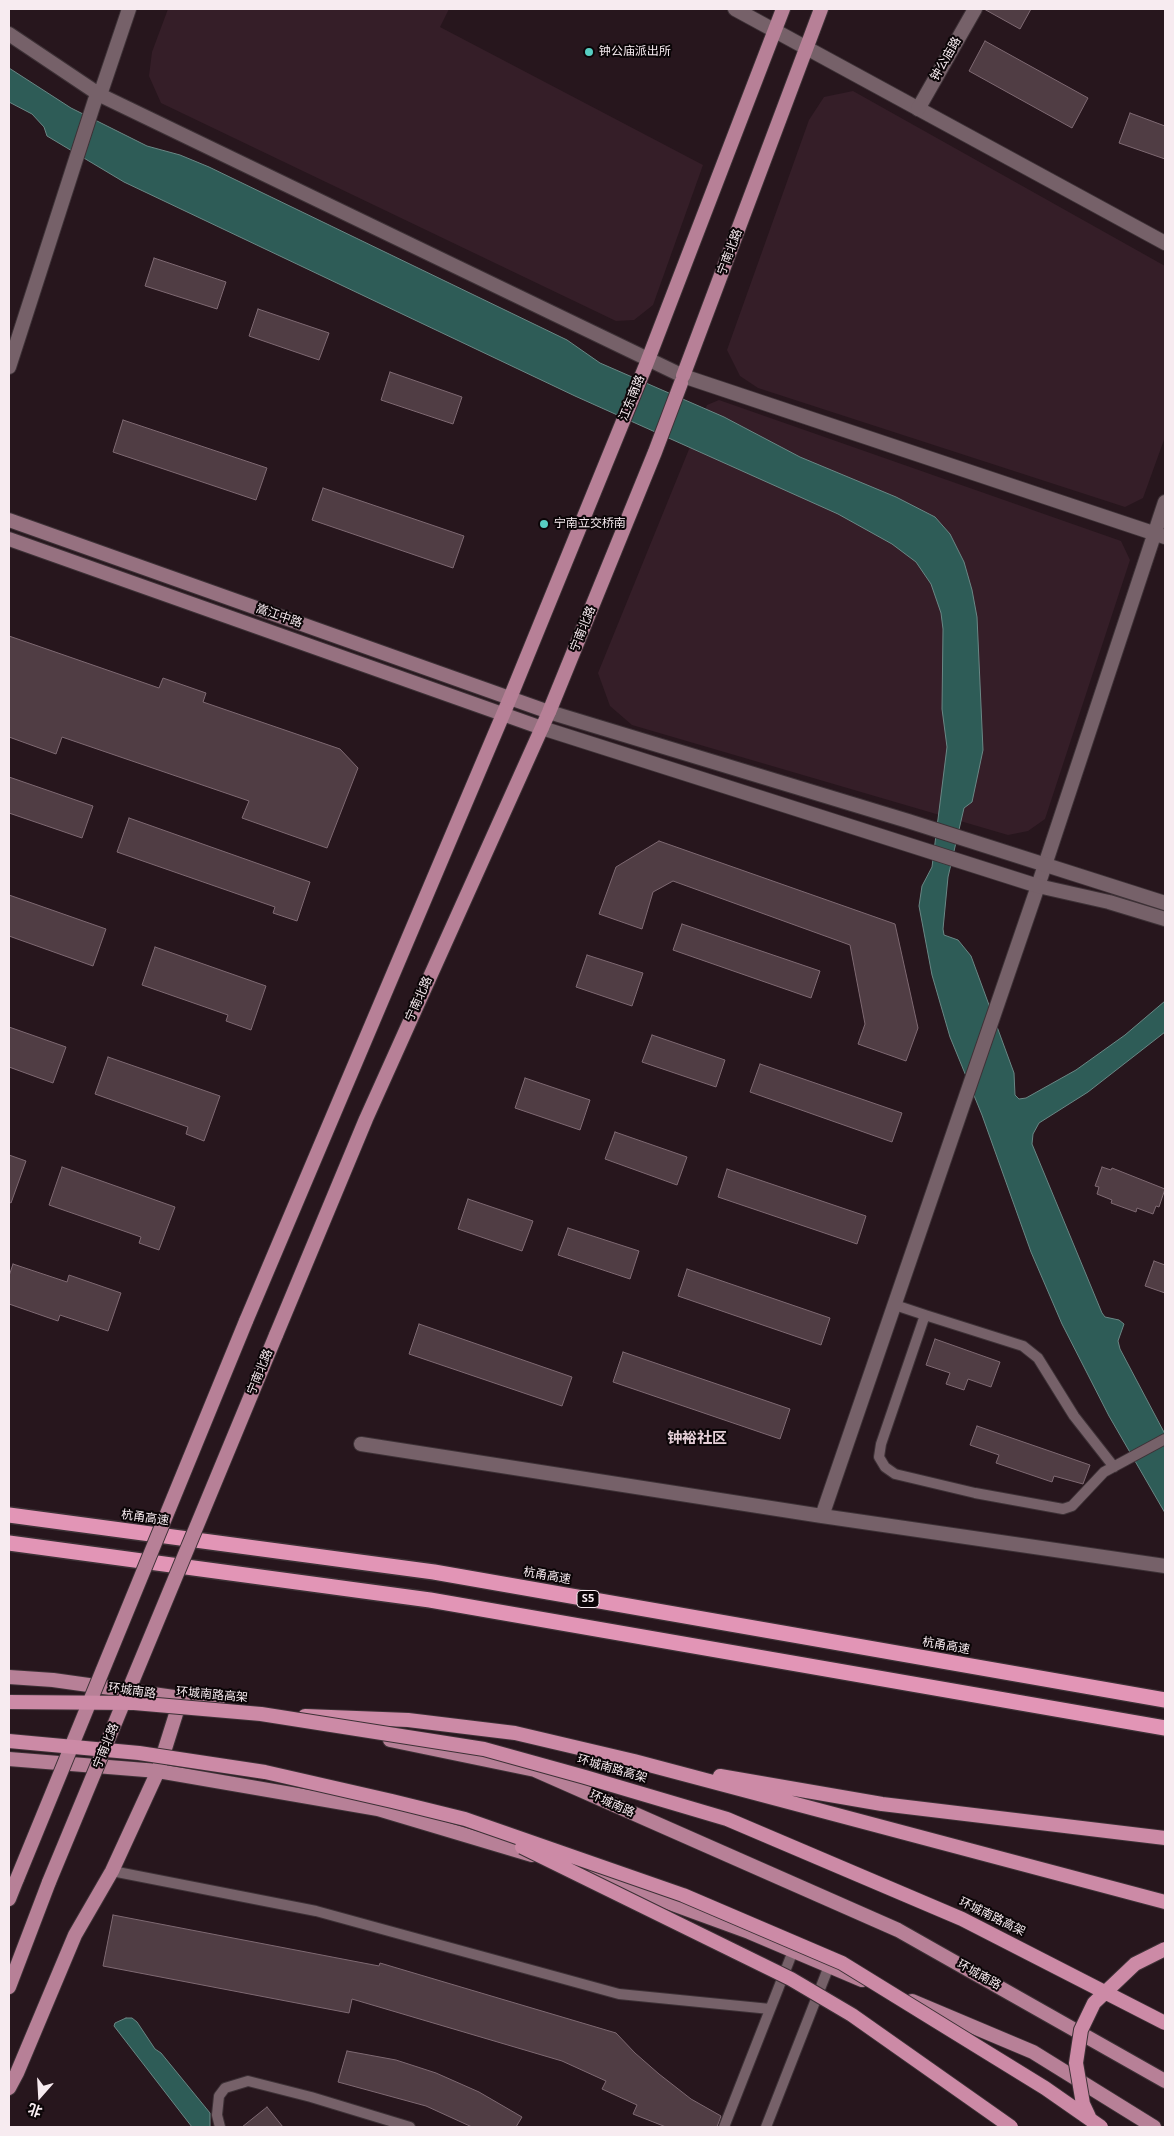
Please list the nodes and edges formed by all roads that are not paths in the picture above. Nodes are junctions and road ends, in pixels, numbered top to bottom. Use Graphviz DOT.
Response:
graph roads {
  1 [pos="128,9"];
  2 [pos="734,9"];
  3 [pos="783,9"];
  4 [pos="821,9"];
  5 [pos="975,9"];
  6 [pos="775,32"];
  7 [pos="9,34"];
  8 [pos="806,49"];
  9 [pos="98,98"];
  10 [pos="918,109"];
  11 [pos="1165,244"];
  12 [pos="647,362"];
  13 [pos="9,367"];
  14 [pos="682,380"];
  15 [pos="1165,502"];
  16 [pos="9,520"];
  17 [pos="1160,536"];
  18 [pos="9,539"];
  19 [pos="510,698"];
  20 [pos="549,712"];
  21 [pos="502,715"];
  22 [pos="542,728"];
  23 [pos="1044,865"];
  24 [pos="1038,886"];
  25 [pos="1165,903"];
  26 [pos="1165,919"];
  27 [pos="895,1304"];
  28 [pos="925,1315"];
  29 [pos="1165,1440"];
  30 [pos="361,1444"];
  31 [pos="1114,1467"];
  32 [pos="9,1515"];
  33 [pos="822,1516"];
  34 [pos="9,1543"];
  35 [pos="1165,1566"];
  36 [pos="9,1677"];
  37 [pos="181,1698"];
  38 [pos="1165,1700"];
  39 [pos="9,1702"];
  40 [pos="261,1714"];
  41 [pos="1165,1728"];
  42 [pos="9,1741"];
  43 [pos="9,1759"];
  44 [pos="634,1761"];
  45 [pos="158,1771"];
  46 [pos="465,1819"];
  47 [pos="1165,1838"];
  48 [pos="112,1871"];
  49 [pos="9,1899"];
  50 [pos="1165,1902"];
  51 [pos="1165,1949"];
  52 [pos="794,1951"];
  53 [pos="829,1966"];
  54 [pos="9,1987"];
  55 [pos="770,2009"];
  56 [pos="1165,2023"];
  57 [pos="1165,2081"];
  58 [pos="9,2088"];
  59 [pos="220,2127"];
  60 [pos="410,2127"];
  61 [pos="724,2127"];
  62 [pos="766,2127"];
  63 [pos="1011,2127"];
  64 [pos="1094,2127"];
  65 [pos="1100,2127"];
  66 [pos="1154,2127"];
  1 -- 9 [label="street"];
  2 -- 6 [label="street"];
  3 -- 6 [label="main road"];
  4 -- 8 [label="main road, 宁南北路"];
  5 -- 10 [label="street, 钟公庙路"];
  6 -- 8 [label="street"];
  6 -- 12 [label="main road"];
  7 -- 9 [label="street"];
  8 -- 10 [label="street"];
  8 -- 14 [label="main road, 宁南北路"];
  9 -- 12 [label="street"];
  9 -- 13 [label="street"];
  10 -- 11 [label="street"];
  12 -- 14 [label="street"];
  12 -- 19 [label="main road, 江东南路"];
  14 -- 17 [label="street"];
  14 -- 20 [label="main road, 宁南北路"];
  15 -- 17 [label="street"];
  16 -- 19 [label="main road, 嵩江中路"];
  17 -- 23 [label="street"];
  18 -- 21 [label="main road, 嵩江中路"];
  19 -- 20 [label="main road, 嵩江中路"];
  19 -- 21 [label="main road"];
  20 -- 22 [label="main road, 宁南北路"];
  20 -- 23 [label="street"];
  21 -- 22 [label="main road, 嵩江中路"];
  21 -- 49 [label="main road, bridge"];
  22 -- 24 [label="street"];
  22 -- 54 [label="main road, 宁南北路, bridge"];
  23 -- 24 [label="street"];
  23 -- 25 [label="street"];
  24 -- 26 [label="street"];
  24 -- 27 [label="street"];
  27 -- 28 [label="lane"];
  27 -- 33 [label="street"];
  28 -- 31 [label="lane"];
  28 -- 31 [label="lane"];
  29 -- 31 [label="lane"];
  30 -- 33 [label="street"];
  32 -- 38 [label="highway, 杭甬高速 / S5"];
  33 -- 35 [label="street"];
  34 -- 41 [label="highway, S5"];
  36 -- 37 [label="main road, 环城南路"];
  37 -- 45 [label="main road"];
  37 -- 57 [label="main road, 环城南路"];
  39 -- 40 [label="highway, 环城南路高架, bridge"];
  40 -- 44 [label="highway, bridge"];
  40 -- 56 [label="highway, 环城南路高架, bridge"];
  42 -- 46 [label="highway, bridge"];
  43 -- 45 [label="main road"];
  44 -- 47 [label="highway"];
  44 -- 50 [label="highway"];
  45 -- 48 [label="main road"];
  45 -- 52 [label="main road"];
  46 -- 63 [label="highway, bridge"];
  46 -- 65 [label="highway, bridge"];
  48 -- 55 [label="lane"];
  48 -- 58 [label="main road"];
  51 -- 64 [label="highway, bridge"];
  52 -- 53 [label="main road"];
  52 -- 55 [label="lane"];
  53 -- 62 [label="lane"];
  53 -- 66 [label="main road"];
  55 -- 61 [label="lane"];
  59 -- 60 [label="lane"];
}
